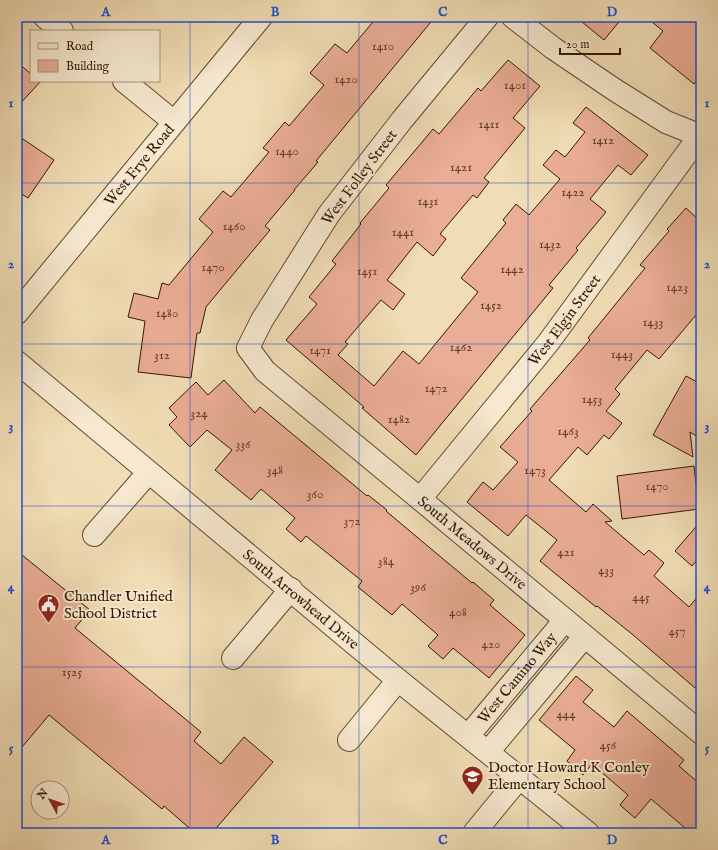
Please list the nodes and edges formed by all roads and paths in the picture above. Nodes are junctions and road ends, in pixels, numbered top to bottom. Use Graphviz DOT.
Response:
graph roads {
  1 [pos="45,17"];
  2 [pos="261,17"];
  3 [pos="487,17"];
  4 [pos="513,17"];
  5 [pos="61,30"];
  6 [pos="125,82"];
  7 [pos="174,122"];
  8 [pos="701,135"];
  9 [pos="17,313"];
  10 [pos="248,348"];
  11 [pos="17,362"];
  12 [pos="148,473"];
  13 [pos="420,499"];
  14 [pos="94,536"];
  15 [pos="291,590"];
  16 [pos="565,620"];
  17 [pos="584,637"];
  18 [pos="233,658"];
  19 [pos="398,680"];
  20 [pos="701,733"];
  21 [pos="468,736"];
  22 [pos="349,740"];
  23 [pos="488,752"];
  24 [pos="520,777"];
  25 [pos="474,833"];
  26 [pos="588,833"];
  1 -- 5 [label="street"];
  2 -- 7 [label="street, West Frye Road"];
  3 -- 10 [label="street, West Folley Street"];
  4 -- 8 [label="street"];
  6 -- 7 [label="street"];
  7 -- 9 [label="street, West Frye Road"];
  8 -- 13 [label="street, West Elgin Street"];
  10 -- 13 [label="street, South Meadows Drive"];
  11 -- 12 [label="street, South Arrowhead Drive"];
  12 -- 14 [label="street"];
  12 -- 15 [label="street, South Arrowhead Drive"];
  13 -- 16 [label="street, South Meadows Drive"];
  15 -- 18 [label="street"];
  15 -- 19 [label="street, South Arrowhead Drive"];
  16 -- 17 [label="street, South Meadows Drive"];
  16 -- 21 [label="street, West Camino Way"];
  17 -- 20 [label="street, South Meadows Drive"];
  17 -- 23 [label="street, West Camino Way"];
  19 -- 21 [label="street, South Arrowhead Drive"];
  19 -- 22 [label="street"];
  21 -- 23 [label="street, South Arrowhead Drive"];
  23 -- 24 [label="street, South Arrowhead Drive"];
  24 -- 25 [label="street"];
  24 -- 26 [label="street, South Arrowhead Drive"];
}
